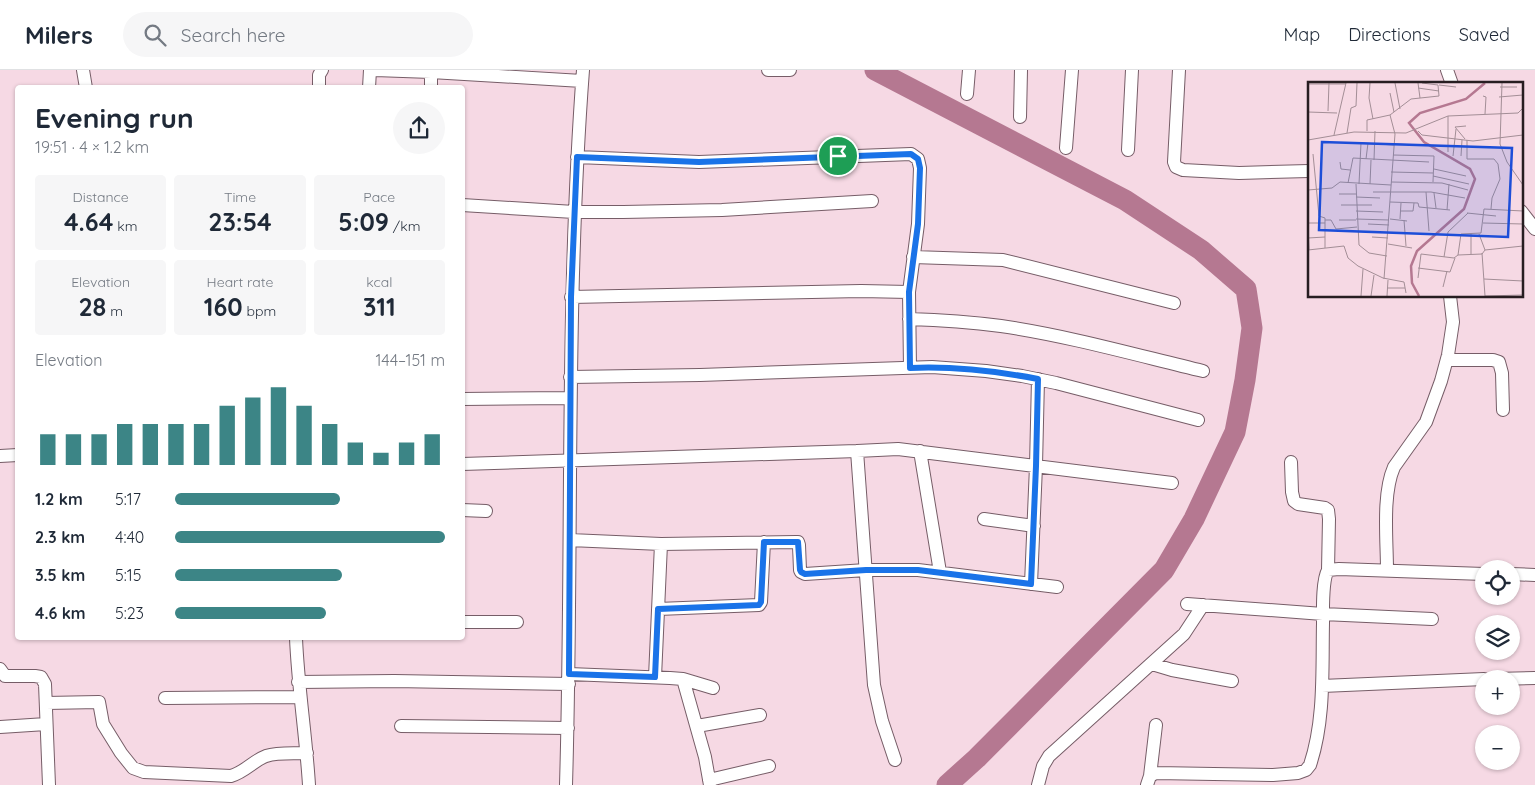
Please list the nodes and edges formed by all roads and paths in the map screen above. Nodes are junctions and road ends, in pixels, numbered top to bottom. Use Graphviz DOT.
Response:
graph roads {
  1 [pos="83,70"];
  2 [pos="322,70"];
  3 [pos="370,70"];
  4 [pos="375,70"];
  5 [pos="768,70"];
  6 [pos="790,70"];
  7 [pos="969,70"];
  8 [pos="1021,70"];
  9 [pos="1072,70"];
  10 [pos="1132,70"];
  11 [pos="1179,70"];
  12 [pos="1447,70"];
  13 [pos="431,71"];
  14 [pos="582,75"];
  15 [pos="1451,82"];
  16 [pos="86,85"];
  17 [pos="319,85"];
  18 [pos="369,85"];
  19 [pos="431,85"];
  20 [pos="967,94"];
  21 [pos="1020,117"];
  22 [pos="1066,148"];
  23 [pos="1128,150"];
  24 [pos="577,157"];
  25 [pos="1308,171"];
  26 [pos="872,201"];
  27 [pos="465,205"];
  28 [pos="574,212"];
  29 [pos="1522,212"];
  30 [pos="1535,229"];
  31 [pos="913,257"];
  32 [pos="909,292"];
  33 [pos="571,297"];
  34 [pos="1450,298"];
  35 [pos="1174,303"];
  36 [pos="909,319"];
  37 [pos="1447,360"];
  38 [pos="910,368"];
  39 [pos="1203,372"];
  40 [pos="570,377"];
  41 [pos="1038,379"];
  42 [pos="570,398"];
  43 [pos="465,399"];
  44 [pos="1503,410"];
  45 [pos="1198,420"];
  46 [pos="858,451"];
  47 [pos="920,451"];
  48 [pos="15,455"];
  49 [pos="0,456"];
  50 [pos="569,461"];
  51 [pos="1291,462"];
  52 [pos="465,464"];
  53 [pos="1036,466"];
  54 [pos="1172,483"];
  55 [pos="465,510"];
  56 [pos="486,511"];
  57 [pos="984,519"];
  58 [pos="1034,526"];
  59 [pos="570,540"];
  60 [pos="764,542"];
  61 [pos="661,544"];
  62 [pos="866,570"];
  63 [pos="1328,570"];
  64 [pos="1387,570"];
  65 [pos="940,572"];
  66 [pos="1475,574"];
  67 [pos="1520,574"];
  68 [pos="1535,575"];
  69 [pos="1031,584"];
  70 [pos="1057,587"];
  71 [pos="1187,604"];
  72 [pos="1203,605"];
  73 [pos="658,609"];
  74 [pos="1323,614"];
  75 [pos="1432,619"];
  76 [pos="465,622"];
  77 [pos="517,622"];
  78 [pos="296,640"];
  79 [pos="1152,664"];
  80 [pos="0,669"];
  81 [pos="655,677"];
  82 [pos="1520,678"];
  83 [pos="1535,678"];
  84 [pos="569,679"];
  85 [pos="683,679"];
  86 [pos="1475,679"];
  87 [pos="1232,681"];
  88 [pos="298,682"];
  89 [pos="1322,686"];
  90 [pos="713,688"];
  91 [pos="300,697"];
  92 [pos="164,698"];
  93 [pos="46,703"];
  94 [pos="760,715"];
  95 [pos="46,724"];
  96 [pos="1156,725"];
  97 [pos="401,726"];
  98 [pos="697,726"];
  99 [pos="0,727"];
  100 [pos="568,728"];
  101 [pos="307,753"];
  102 [pos="895,760"];
  103 [pos="769,766"];
  104 [pos="1298,779"];
  105 [pos="1148,780"];
  106 [pos="1232,780"];
  107 [pos="710,782"];
  108 [pos="49,785"];
  109 [pos="309,785"];
  110 [pos="566,785"];
  111 [pos="1038,785"];
  1 -- 16 [label="street"];
  2 -- 17 [label="street"];
  3 -- 18 [label="street"];
  4 -- 13 [label="street"];
  5 -- 6 [label="street"];
  7 -- 20 [label="street"];
  8 -- 21 [label="street"];
  9 -- 22 [label="street"];
  10 -- 23 [label="street"];
  11 -- 25 [label="street"];
  12 -- 15 [label="street"];
  13 -- 14 [label="street"];
  13 -- 19 [label="street"];
  14 -- 24 [label="street"];
  24 -- 28 [label="street"];
  24 -- 31 [label="street"];
  26 -- 28 [label="street"];
  27 -- 28 [label="street"];
  28 -- 33 [label="street"];
  29 -- 30 [label="street"];
  31 -- 32 [label="street"];
  31 -- 35 [label="street"];
  32 -- 33 [label="street"];
  32 -- 36 [label="street"];
  33 -- 40 [label="street"];
  34 -- 37 [label="street"];
  36 -- 38 [label="street"];
  36 -- 39 [label="street"];
  37 -- 44 [label="street"];
  37 -- 64 [label="street"];
  38 -- 40 [label="street"];
  38 -- 41 [label="street"];
  40 -- 42 [label="street"];
  41 -- 45 [label="street"];
  41 -- 53 [label="street"];
  42 -- 43 [label="street"];
  42 -- 50 [label="street"];
  46 -- 47 [label="street"];
  46 -- 50 [label="street"];
  46 -- 62 [label="street"];
  47 -- 53 [label="street"];
  47 -- 65 [label="street"];
  48 -- 49 [label="street"];
  50 -- 52 [label="street"];
  50 -- 59 [label="street"];
  51 -- 63 [label="street"];
  53 -- 54 [label="street"];
  53 -- 58 [label="street"];
  55 -- 56 [label="street"];
  57 -- 58 [label="street"];
  58 -- 69 [label="street"];
  59 -- 61 [label="street"];
  59 -- 84 [label="street"];
  60 -- 61 [label="street"];
  60 -- 62 [label="street"];
  60 -- 73 [label="street"];
  61 -- 73 [label="street"];
  62 -- 65 [label="street"];
  62 -- 102 [label="street"];
  63 -- 64 [label="street"];
  63 -- 74 [label="street"];
  64 -- 66 [label="street"];
  65 -- 69 [label="street"];
  67 -- 68 [label="street"];
  69 -- 70 [label="street"];
  71 -- 72 [label="street"];
  72 -- 74 [label="street"];
  72 -- 79 [label="street"];
  73 -- 81 [label="street"];
  74 -- 75 [label="street"];
  74 -- 89 [label="street"];
  76 -- 77 [label="street"];
  78 -- 88 [label="street"];
  79 -- 87 [label="street"];
  79 -- 111 [label="street"];
  80 -- 93 [label="street"];
  81 -- 84 [label="street"];
  81 -- 85 [label="street"];
  82 -- 83 [label="street"];
  84 -- 88 [label="street"];
  84 -- 100 [label="street"];
  85 -- 90 [label="street"];
  85 -- 98 [label="street"];
  86 -- 89 [label="street"];
  88 -- 91 [label="street"];
  89 -- 104 [label="street"];
  91 -- 92 [label="street"];
  91 -- 101 [label="street"];
  93 -- 95 [label="street"];
  93 -- 101 [label="street"];
  94 -- 98 [label="street"];
  95 -- 99 [label="street"];
  95 -- 108 [label="street"];
  96 -- 105 [label="street"];
  97 -- 100 [label="street"];
  98 -- 107 [label="street"];
  100 -- 110 [label="street"];
  101 -- 109 [label="street"];
  103 -- 107 [label="street"];
  104 -- 106 [label="street"];
  105 -- 106 [label="street"];
}
